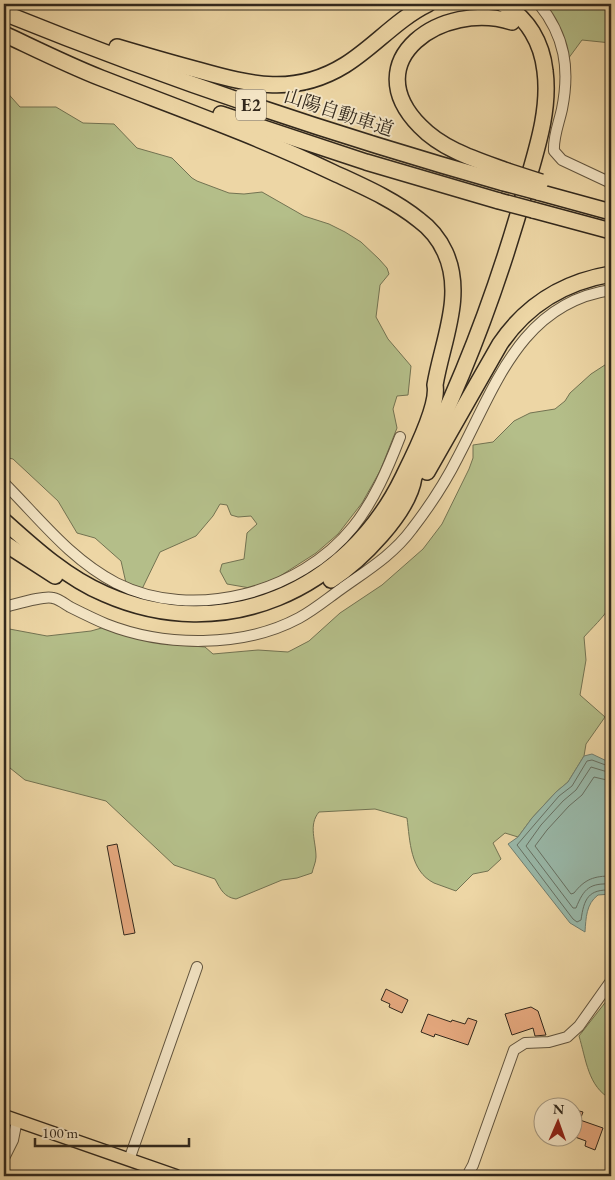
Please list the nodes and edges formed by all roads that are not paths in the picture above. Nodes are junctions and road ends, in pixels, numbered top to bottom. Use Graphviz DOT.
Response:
graph roads {
  1 [pos="428,4"];
  2 [pos="503,4"];
  3 [pos="539,4"];
  4 [pos="464,5"];
  5 [pos="445,8"];
  6 [pos="4,12"];
  7 [pos="4,33"];
  8 [pos="505,177"];
  9 [pos="611,182"];
  10 [pos="539,187"];
  11 [pos="611,203"];
  12 [pos="611,212"];
  13 [pos="611,231"];
  14 [pos="611,274"];
  15 [pos="611,290"];
  16 [pos="437,394"];
  17 [pos="400,437"];
  18 [pos="4,483"];
  19 [pos="413,488"];
  20 [pos="4,521"];
  21 [pos="4,543"];
  22 [pos="4,607"];
  23 [pos="197,968"];
  24 [pos="611,981"];
  25 [pos="4,1116"];
  26 [pos="17,1120"];
  27 [pos="4,1158"];
  28 [pos="129,1160"];
  29 [pos="176,1176"];
  30 [pos="467,1176"];
  1 -- 6 [label="highway"];
  2 -- 19 [label="highway"];
  3 -- 9 [label="street"];
  4 -- 16 [label="highway"];
  5 -- 8 [label="highway"];
  6 -- 8 [label="highway, 山陽自動車道 / E2"];
  7 -- 13 [label="highway, 山陽自動車道 / E2, bridge"];
  7 -- 16 [label="highway"];
  8 -- 10 [label="highway, 山陽自動車道 / E2, bridge"];
  10 -- 11 [label="highway"];
  10 -- 12 [label="highway, 山陽自動車道 / E2"];
  14 -- 19 [label="highway"];
  15 -- 22 [label="street"];
  16 -- 20 [label="highway"];
  17 -- 18 [label="street"];
  19 -- 21 [label="highway"];
  23 -- 28 [label="street"];
  24 -- 30 [label="street"];
  25 -- 26 [label="main road"];
  26 -- 27 [label="street"];
  26 -- 28 [label="main road"];
  28 -- 29 [label="main road"];
}
